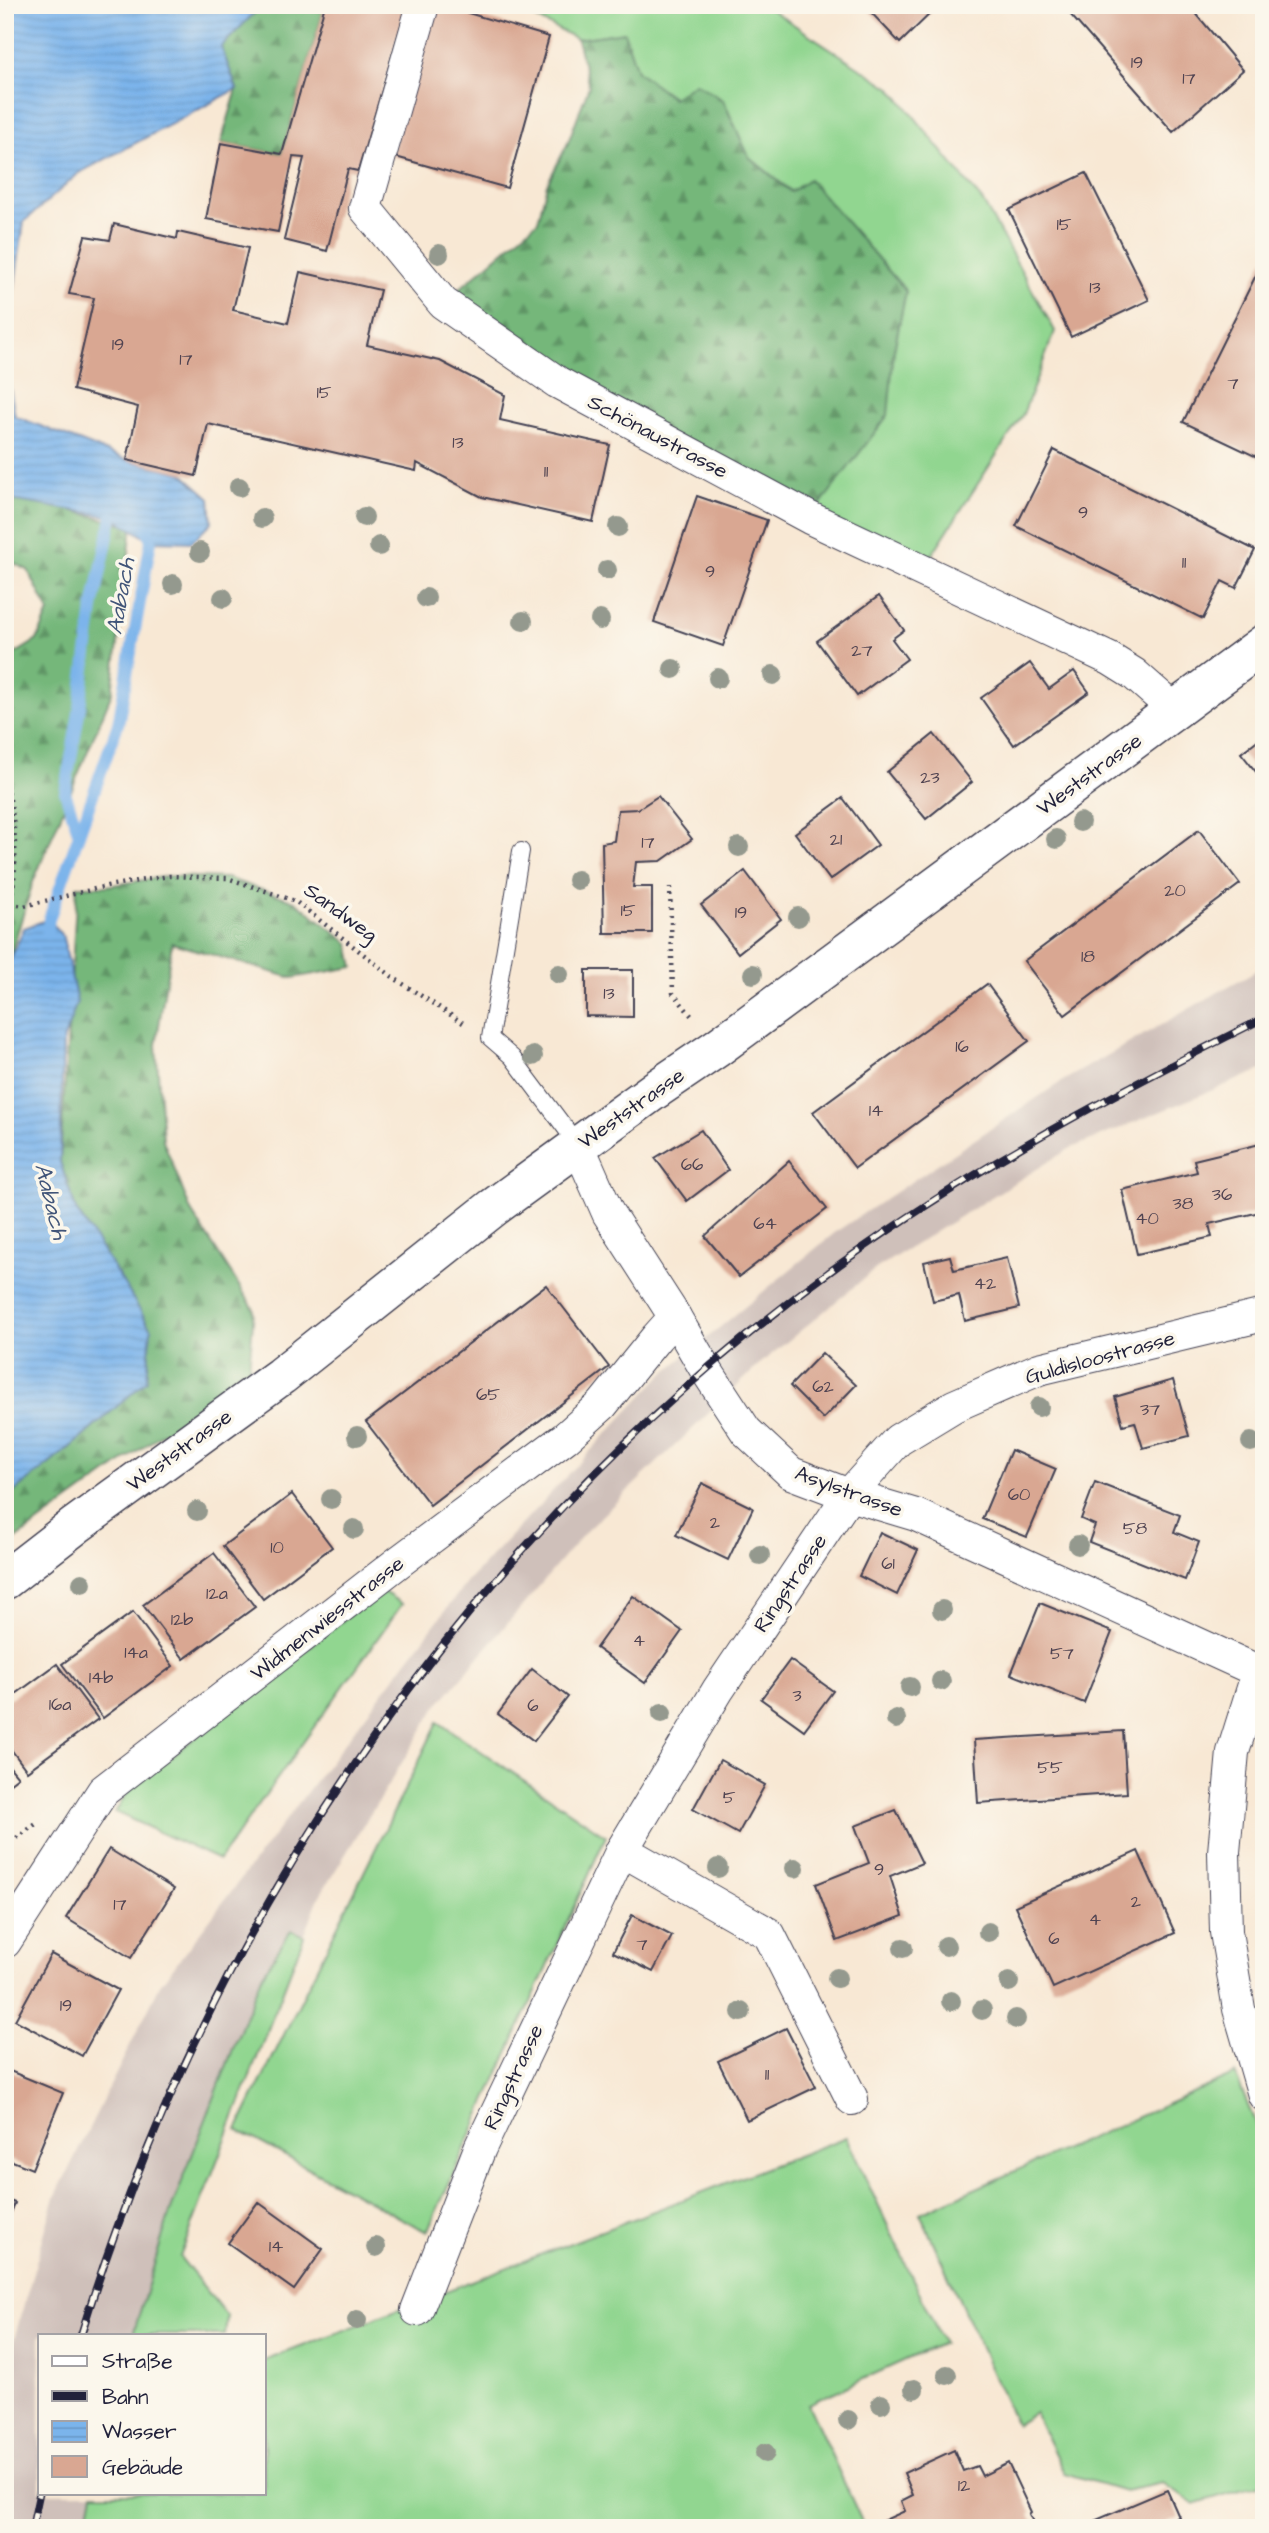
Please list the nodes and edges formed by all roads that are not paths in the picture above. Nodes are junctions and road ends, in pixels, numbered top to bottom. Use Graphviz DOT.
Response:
graph roads {
  1 [pos="423,5"];
  2 [pos="1264,644"];
  3 [pos="1175,710"];
  4 [pos="522,850"];
  5 [pos="578,1145"];
  6 [pos="1264,1315"];
  7 [pos="675,1317"];
  8 [pos="849,1495"];
  9 [pos="5,1580"];
  10 [pos="1261,1673"];
  11 [pos="622,1850"];
  12 [pos="5,1942"];
  13 [pos="1264,2095"];
  14 [pos="852,2099"];
  15 [pos="416,2310"];
  1 -- 3 [label="street, Schönaustrasse"];
  2 -- 3 [label="main road, Weststrasse"];
  3 -- 5 [label="main road, Weststrasse"];
  4 -- 5 [label="lane"];
  5 -- 7 [label="street, Asylstrasse"];
  5 -- 9 [label="main road, Weststrasse"];
  6 -- 8 [label="street, Guldisloostrasse"];
  7 -- 8 [label="street, Asylstrasse"];
  7 -- 12 [label="street, Widmenwiesstrasse"];
  8 -- 10 [label="street, Asylstrasse"];
  8 -- 11 [label="street, Ringstrasse"];
  10 -- 13 [label="street"];
  11 -- 14 [label="street"];
  11 -- 15 [label="street, Ringstrasse"];
}
